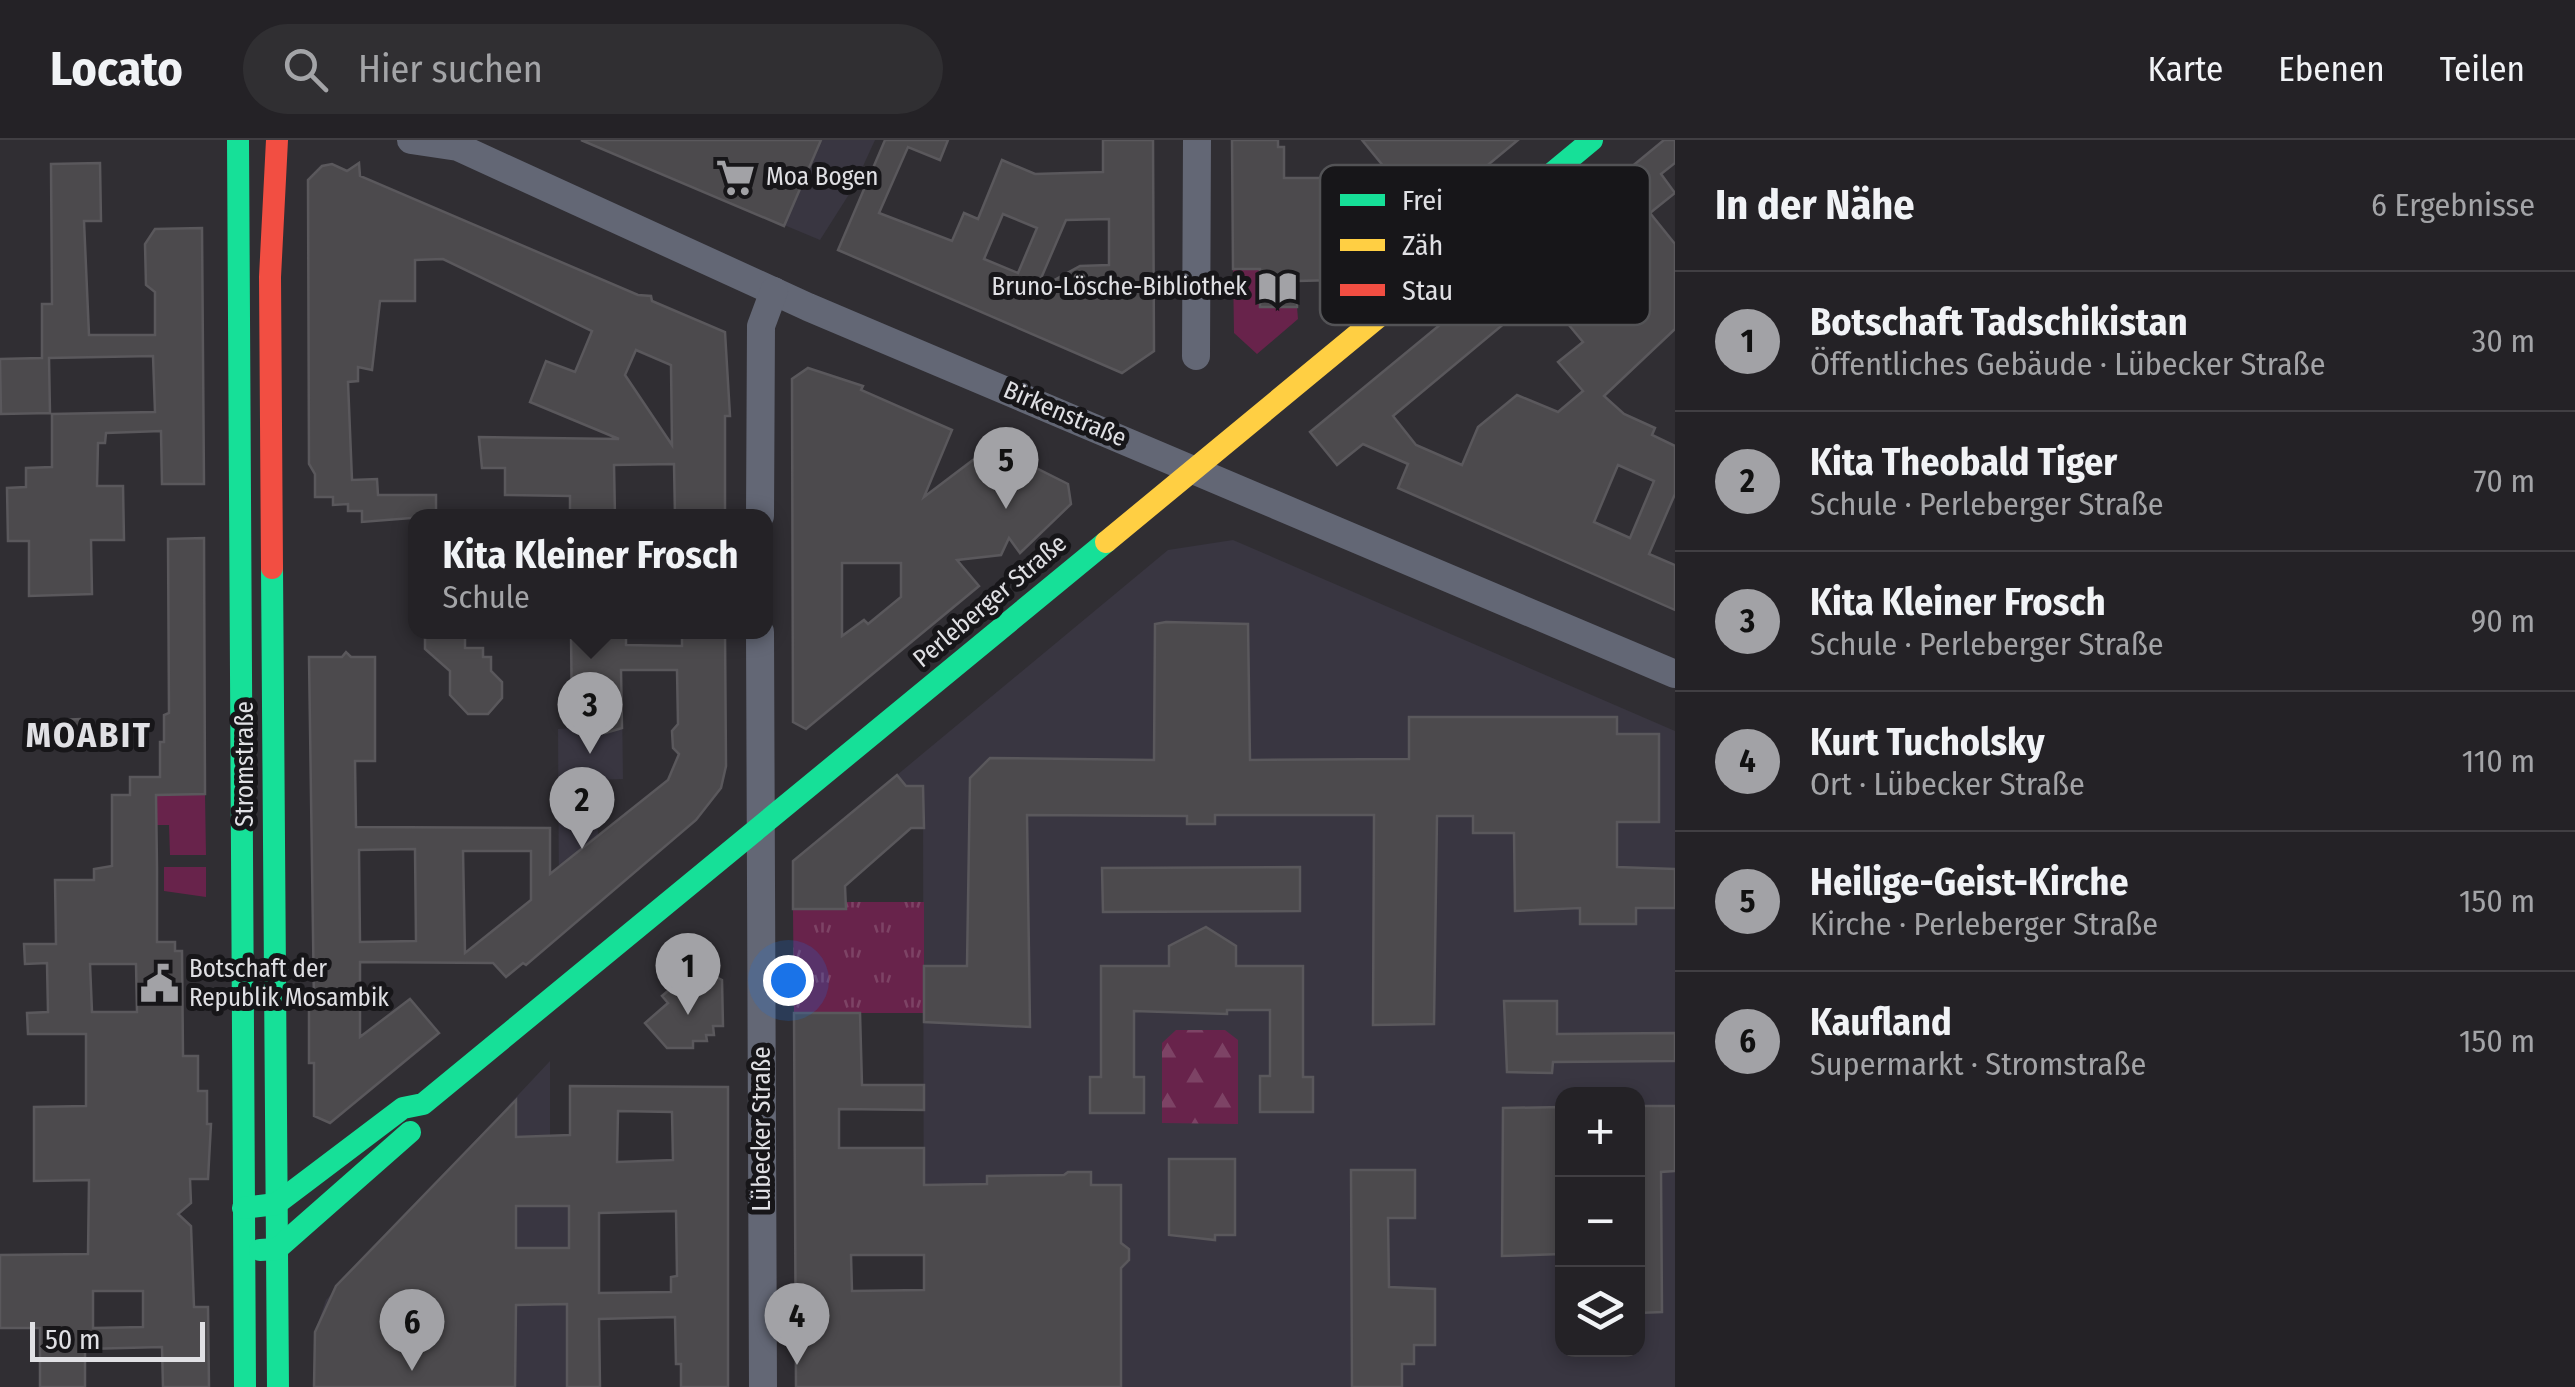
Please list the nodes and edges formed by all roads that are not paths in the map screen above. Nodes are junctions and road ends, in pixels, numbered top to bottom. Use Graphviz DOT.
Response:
graph roads {
  1 [pos="238,140"];
  2 [pos="277,140"];
  3 [pos="412,140"];
  4 [pos="1197,140"];
  5 [pos="1592,140"];
  6 [pos="455,143"];
  7 [pos="1562,165"];
  8 [pos="774,290"];
  9 [pos="1368,325"];
  10 [pos="1196,356"];
  11 [pos="1193,469"];
  12 [pos="760,509"];
  13 [pos="760,639"];
  14 [pos="1675,674"];
  15 [pos="760,827"];
  16 [pos="423,1104"];
  17 [pos="276,1204"];
  18 [pos="243,1208"];
  19 [pos="244,1250"];
  20 [pos="277,1250"];
  21 [pos="244,1387"];
  22 [pos="278,1387"];
  23 [pos="764,1387"];
  1 -- 18 [label="main road, Stromstraße"];
  2 -- 17 [label="main road, Stromstraße"];
  3 -- 6 [label="street, Birkenstraße"];
  4 -- 10 [label="street"];
  5 -- 7 [label="main road, Perleberger Straße"];
  6 -- 8 [label="street, Birkenstraße"];
  8 -- 11 [label="street, Birkenstraße"];
  8 -- 12 [label="street"];
  9 -- 11 [label="main road, Perleberger Straße"];
  11 -- 14 [label="street, Birkenstraße"];
  11 -- 15 [label="main road, Perleberger Straße"];
  13 -- 15 [label="street, Lübecker Straße"];
  15 -- 16 [label="main road, Perleberger Straße"];
  15 -- 23 [label="street, Lübecker Straße"];
  16 -- 17 [label="main road, Perleberger Straße"];
  16 -- 20 [label="main road, Perleberger Straße"];
  17 -- 18 [label="main road, Perleberger Straße"];
  17 -- 20 [label="main road, Stromstraße"];
  18 -- 19 [label="main road, Stromstraße"];
  19 -- 20 [label="main road"];
  19 -- 21 [label="main road, Stromstraße"];
  20 -- 22 [label="main road, Stromstraße"];
}
